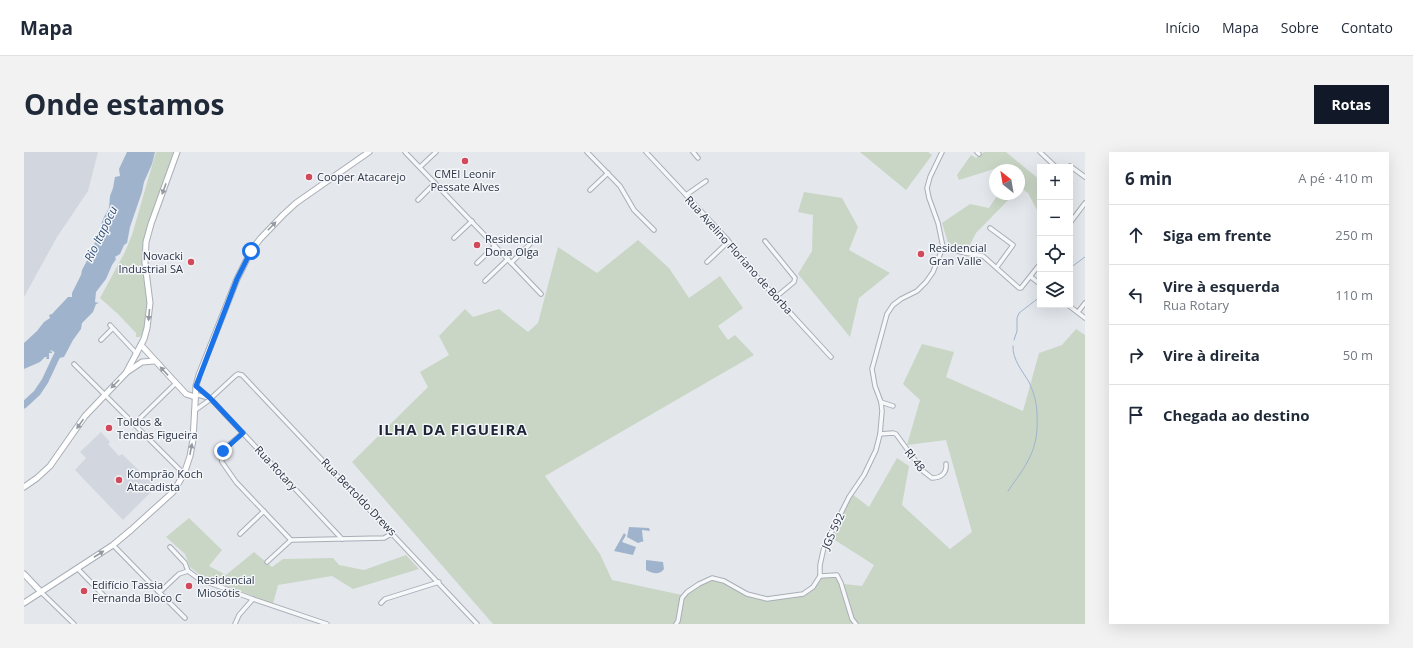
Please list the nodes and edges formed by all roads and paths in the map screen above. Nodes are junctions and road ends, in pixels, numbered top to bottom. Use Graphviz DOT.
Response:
graph roads {
  1 [pos="177,152"];
  2 [pos="369,152"];
  3 [pos="405,152"];
  4 [pos="436,152"];
  5 [pos="587,152"];
  6 [pos="646,152"];
  7 [pos="693,152"];
  8 [pos="942,152"];
  9 [pos="1040,152"];
  10 [pos="698,158"];
  11 [pos="1053,164"];
  12 [pos="420,168"];
  13 [pos="1073,168"];
  14 [pos="608,174"];
  15 [pos="1085,177"];
  16 [pos="706,181"];
  17 [pos="435,183"];
  18 [pos="590,190"];
  19 [pos="686,195"];
  20 [pos="418,200"];
  21 [pos="1085,203"];
  22 [pos="1073,219"];
  23 [pos="472,221"];
  24 [pos="990,228"];
  25 [pos="654,230"];
  26 [pos="454,238"];
  27 [pos="765,241"];
  28 [pos="728,242"];
  29 [pos="530,244"];
  30 [pos="495,246"];
  31 [pos="943,247"];
  32 [pos="509,261"];
  33 [pos="707,262"];
  34 [pos="477,263"];
  35 [pos="997,267"];
  36 [pos="1037,268"];
  37 [pos="1031,277"];
  38 [pos="485,281"];
  39 [pos="1037,282"];
  40 [pos="541,294"];
  41 [pos="776,297"];
  42 [pos="1085,303"];
  43 [pos="1072,308"];
  44 [pos="1078,312"];
  45 [pos="1085,318"];
  46 [pos="110,325"];
  47 [pos="112,329"];
  48 [pos="101,340"];
  49 [pos="141,345"];
  50 [pos="137,354"];
  51 [pos="831,357"];
  52 [pos="155,361"];
  53 [pos="74,364"];
  54 [pos="126,373"];
  55 [pos="176,383"];
  56 [pos="196,386"];
  57 [pos="105,394"];
  58 [pos="195,397"];
  59 [pos="210,398"];
  60 [pos="881,402"];
  61 [pos="893,406"];
  62 [pos="194,411"];
  63 [pos="134,424"];
  64 [pos="243,433"];
  65 [pos="880,434"];
  66 [pos="946,464"];
  67 [pos="184,474"];
  68 [pos="24,487"];
  69 [pos="264,512"];
  70 [pos="393,533"];
  71 [pos="240,534"];
  72 [pos="342,539"];
  73 [pos="291,540"];
  74 [pos="113,545"];
  75 [pos="170,547"];
  76 [pos="267,562"];
  77 [pos="77,568"];
  78 [pos="188,571"];
  79 [pos="24,574"];
  80 [pos="820,576"];
  81 [pos="32,582"];
  82 [pos="439,582"];
  83 [pos="158,591"];
  84 [pos="41,592"];
  85 [pos="31,598"];
  86 [pos="107,599"];
  87 [pos="252,599"];
  88 [pos="24,603"];
  89 [pos="380,603"];
  90 [pos="185,618"];
  91 [pos="74,624"];
  92 [pos="235,624"];
  93 [pos="327,624"];
  94 [pos="477,624"];
  95 [pos="676,624"];
  96 [pos="856,624"];
  1 -- 49 [label="main road, one-way"];
  56 -- 2 [label="main road, one-way"];
  3 -- 12 [label="street"];
  4 -- 12 [label="street"];
  5 -- 14 [label="street"];
  6 -- 19 [label="street, Rua Avelino Floriano de Borba"];
  7 -- 10 [label="street"];
  8 -- 31 [label="street"];
  9 -- 11 [label="street"];
  12 -- 17 [label="street"];
  13 -- 15 [label="street"];
  14 -- 18 [label="street"];
  14 -- 25 [label="street"];
  16 -- 19 [label="street"];
  17 -- 20 [label="street"];
  17 -- 23 [label="street"];
  19 -- 28 [label="street, Rua Avelino Floriano de Borba"];
  21 -- 22 [label="street"];
  23 -- 26 [label="street"];
  23 -- 30 [label="street"];
  24 -- 35 [label="street"];
  27 -- 41 [label="street"];
  28 -- 33 [label="street"];
  28 -- 41 [label="street, Rua Avelino Floriano de Borba"];
  29 -- 32 [label="street"];
  30 -- 32 [label="street"];
  30 -- 34 [label="street"];
  31 -- 35 [label="street"];
  31 -- 60 [label="street, JGS 592"];
  32 -- 38 [label="street"];
  32 -- 40 [label="street"];
  35 -- 37 [label="street"];
  36 -- 37 [label="street"];
  37 -- 39 [label="street"];
  41 -- 51 [label="street, Rua Avelino Floriano de Borba"];
  42 -- 44 [label="street"];
  43 -- 44 [label="street"];
  44 -- 45 [label="street"];
  46 -- 47 [label="street"];
  47 -- 48 [label="street"];
  47 -- 50 [label="street"];
  49 -- 50 [label="main road"];
  49 -- 52 [label="main road"];
  50 -- 54 [label="main road"];
  52 -- 54 [label="main road"];
  55 -- 52 [label="main road, one-way"];
  53 -- 57 [label="street"];
  54 -- 57 [label="main road, one-way"];
  55 -- 58 [label="main road"];
  55 -- 63 [label="street"];
  56 -- 58 [label="main road"];
  56 -- 59 [label="street, Rua Rotary"];
  57 -- 63 [label="street"];
  57 -- 68 [label="main road, one-way"];
  58 -- 59 [label="street"];
  58 -- 62 [label="main road"];
  59 -- 62 [label="street"];
  59 -- 64 [label="street, Rua Rotary"];
  59 -- 70 [label="street, Rua Bertoldo Drews"];
  60 -- 61 [label="street"];
  60 -- 65 [label="street, JGS 592"];
  67 -- 62 [label="main road, one-way"];
  63 -- 67 [label="street"];
  64 -- 69 [label="street"];
  64 -- 72 [label="street, Rua Rotary"];
  65 -- 66 [label="street, RI 48"];
  65 -- 80 [label="street, JGS 592"];
  67 -- 74 [label="main road"];
  69 -- 71 [label="street"];
  69 -- 73 [label="street"];
  70 -- 72 [label="street"];
  70 -- 82 [label="street, Rua Bertoldo Drews"];
  72 -- 73 [label="street"];
  73 -- 76 [label="street"];
  77 -- 74 [label="main road, one-way"];
  74 -- 83 [label="street"];
  75 -- 78 [label="street"];
  77 -- 84 [label="main road"];
  77 -- 86 [label="street"];
  78 -- 83 [label="street"];
  78 -- 87 [label="street"];
  79 -- 81 [label="main road"];
  80 -- 95 [label="street"];
  80 -- 96 [label="street"];
  81 -- 84 [label="main road"];
  81 -- 85 [label="main road"];
  82 -- 89 [label="street"];
  82 -- 94 [label="street, Rua Bertoldo Drews"];
  83 -- 90 [label="street"];
  84 -- 85 [label="main road"];
  84 -- 91 [label="street"];
  85 -- 88 [label="main road"];
  87 -- 92 [label="street"];
  87 -- 93 [label="street"];
}
